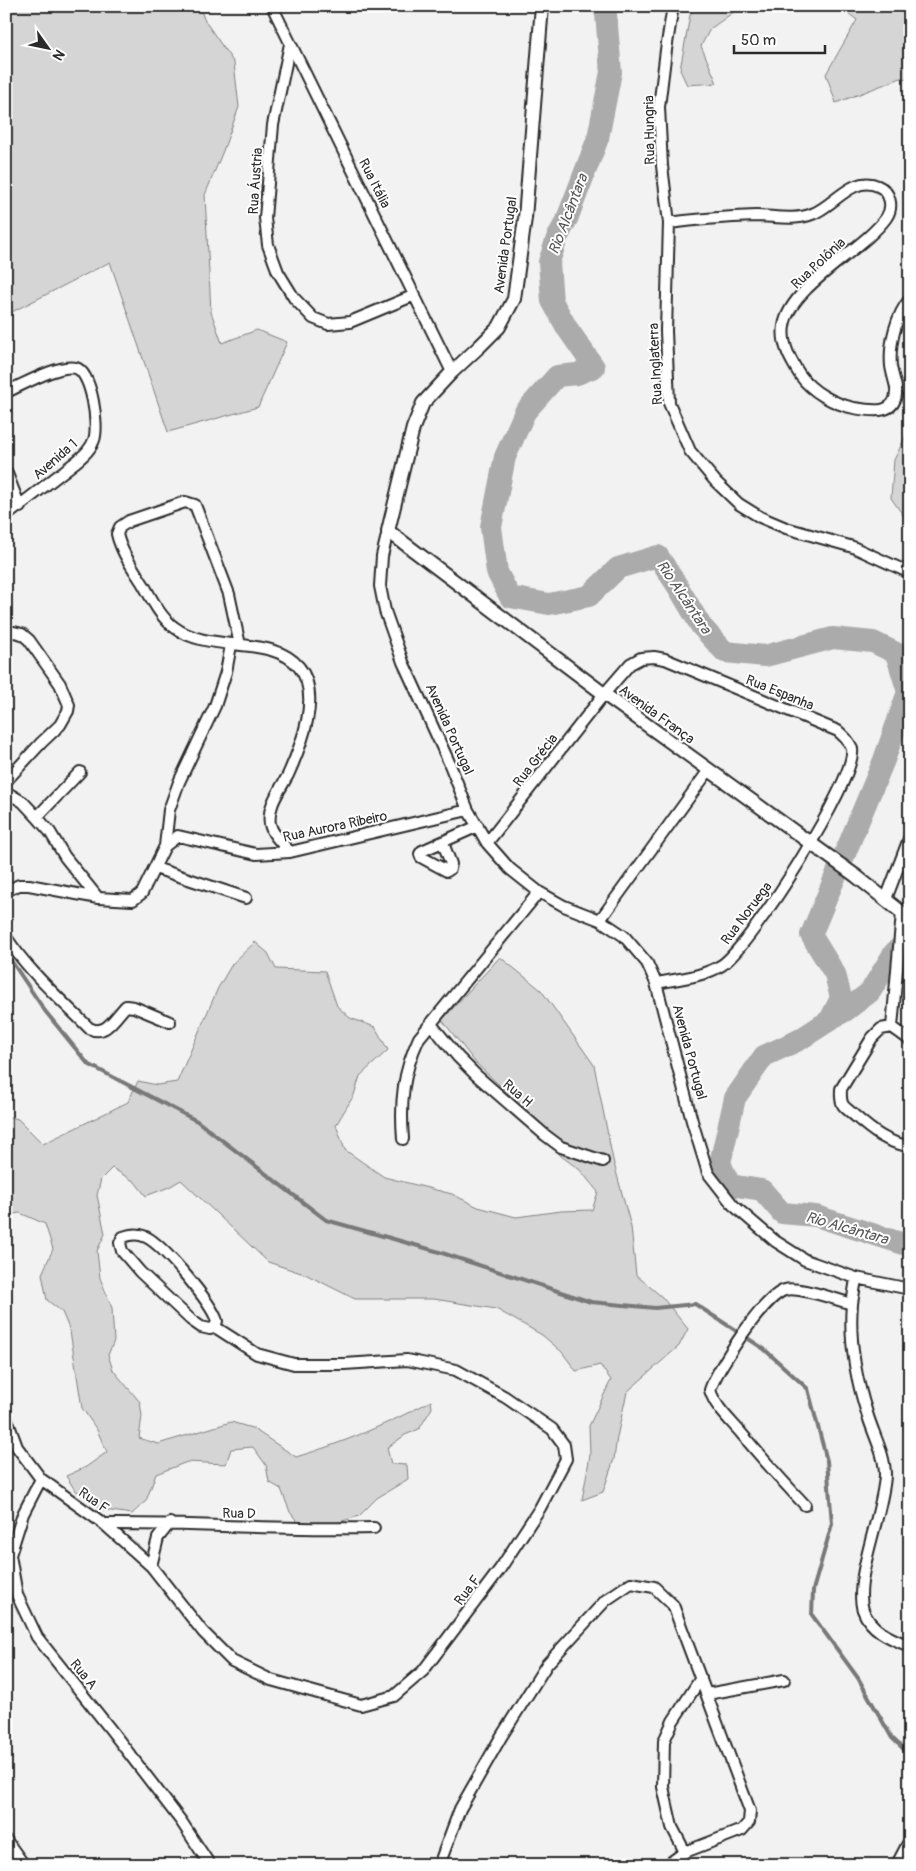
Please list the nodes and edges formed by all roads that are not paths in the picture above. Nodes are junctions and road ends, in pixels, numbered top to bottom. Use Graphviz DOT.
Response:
graph roads {
  1 [pos="272,6"];
  2 [pos="542,6"];
  3 [pos="673,6"];
  4 [pos="290,44"];
  5 [pos="669,224"];
  6 [pos="415,295"];
  7 [pos="910,299"];
  8 [pos="452,372"];
  9 [pos="6,392"];
  10 [pos="6,471"];
  11 [pos="20,506"];
  12 [pos="6,516"];
  13 [pos="388,531"];
  14 [pos="910,573"];
  15 [pos="6,633"];
  16 [pos="235,645"];
  17 [pos="604,694"];
  18 [pos="709,770"];
  19 [pos="80,772"];
  20 [pos="6,781"];
  21 [pos="6,792"];
  22 [pos="468,810"];
  23 [pos="37,817"];
  24 [pos="478,826"];
  25 [pos="910,836"];
  26 [pos="443,843"];
  27 [pos="487,843"];
  28 [pos="811,844"];
  29 [pos="165,846"];
  30 [pos="290,852"];
  31 [pos="155,868"];
  32 [pos="6,891"];
  33 [pos="539,892"];
  34 [pos="98,898"];
  35 [pos="246,898"];
  36 [pos="886,899"];
  37 [pos="906,916"];
  38 [pos="600,920"];
  39 [pos="6,937"];
  40 [pos="656,983"];
  41 [pos="170,1022"];
  42 [pos="431,1024"];
  43 [pos="892,1027"];
  44 [pos="910,1040"];
  45 [pos="403,1139"];
  46 [pos="910,1146"];
  47 [pos="603,1161"];
  48 [pos="856,1278"];
  49 [pos="910,1289"];
  50 [pos="852,1304"];
  51 [pos="215,1327"];
  52 [pos="6,1416"];
  53 [pos="42,1479"];
  54 [pos="805,1505"];
  55 [pos="170,1523"];
  56 [pos="104,1524"];
  57 [pos="374,1528"];
  58 [pos="151,1566"];
  59 [pos="910,1646"];
  60 [pos="701,1678"];
  61 [pos="784,1680"];
  62 [pos="707,1694"];
  63 [pos="6,1840"];
  64 [pos="910,1846"];
  65 [pos="685,1852"];
  66 [pos="24,1865"];
  67 [pos="210,1865"];
  68 [pos="439,1865"];
  69 [pos="667,1865"];
  70 [pos="900,1865"];
  1 -- 4 [label="street, Rua Itália"];
  2 -- 8 [label="street, Avenida Portugal"];
  3 -- 5 [label="street, Rua Hungria"];
  4 -- 6 [label="street, Rua Itália"];
  4 -- 6 [label="street, Rua Áustria"];
  5 -- 7 [label="street, Rua Polônia"];
  5 -- 14 [label="street, Rua Inglaterra"];
  6 -- 8 [label="street, Rua Itália"];
  8 -- 13 [label="street, Avenida Portugal"];
  9 -- 11 [label="street, Avenida 1"];
  10 -- 11 [label="street"];
  11 -- 12 [label="street, Avenida 1"];
  13 -- 17 [label="street, Avenida França"];
  13 -- 22 [label="street, Avenida Portugal"];
  15 -- 20 [label="street"];
  16 -- 16 [label="street"];
  16 -- 29 [label="street"];
  16 -- 30 [label="street"];
  17 -- 18 [label="street, Avenida França"];
  17 -- 27 [label="street, Rua Grécia"];
  17 -- 28 [label="street, Rua Espanha"];
  18 -- 28 [label="street, Avenida França"];
  18 -- 38 [label="street"];
  19 -- 23 [label="street"];
  21 -- 23 [label="street"];
  22 -- 24 [label="street, Avenida Portugal"];
  22 -- 30 [label="street, Rua Aurora Ribeiro"];
  23 -- 34 [label="street"];
  24 -- 26 [label="street"];
  24 -- 27 [label="street, Avenida Portugal"];
  25 -- 36 [label="street"];
  27 -- 33 [label="street, Avenida Portugal"];
  28 -- 36 [label="street, Avenida França"];
  28 -- 40 [label="street, Rua Noruega"];
  29 -- 30 [label="street, Rua Aurora Ribeiro"];
  29 -- 31 [label="street"];
  31 -- 34 [label="street"];
  31 -- 35 [label="street"];
  32 -- 34 [label="street"];
  33 -- 38 [label="street, Avenida Portugal"];
  33 -- 42 [label="street"];
  36 -- 37 [label="street, Avenida França"];
  37 -- 43 [label="street"];
  38 -- 40 [label="street, Avenida Portugal"];
  39 -- 41 [label="street"];
  40 -- 48 [label="street, Avenida Portugal"];
  42 -- 45 [label="street"];
  42 -- 47 [label="street, Rua H"];
  43 -- 44 [label="street"];
  43 -- 46 [label="street"];
  48 -- 49 [label="street, Avenida Portugal"];
  48 -- 50 [label="street"];
  50 -- 54 [label="street"];
  50 -- 59 [label="street"];
  51 -- 51 [label="street, Rua F"];
  51 -- 58 [label="street, Rua F"];
  52 -- 53 [label="street, Rua F"];
  53 -- 56 [label="street, Rua F"];
  53 -- 67 [label="street, Rua A"];
  55 -- 56 [label="street, Rua D"];
  55 -- 57 [label="street, Rua D"];
  55 -- 58 [label="street"];
  56 -- 58 [label="street, Rua F"];
  60 -- 62 [label="street"];
  60 -- 65 [label="street"];
  60 -- 68 [label="street"];
  61 -- 62 [label="street"];
  62 -- 65 [label="street"];
  63 -- 66 [label="street"];
  64 -- 70 [label="main road"];
  65 -- 69 [label="street"];
}
